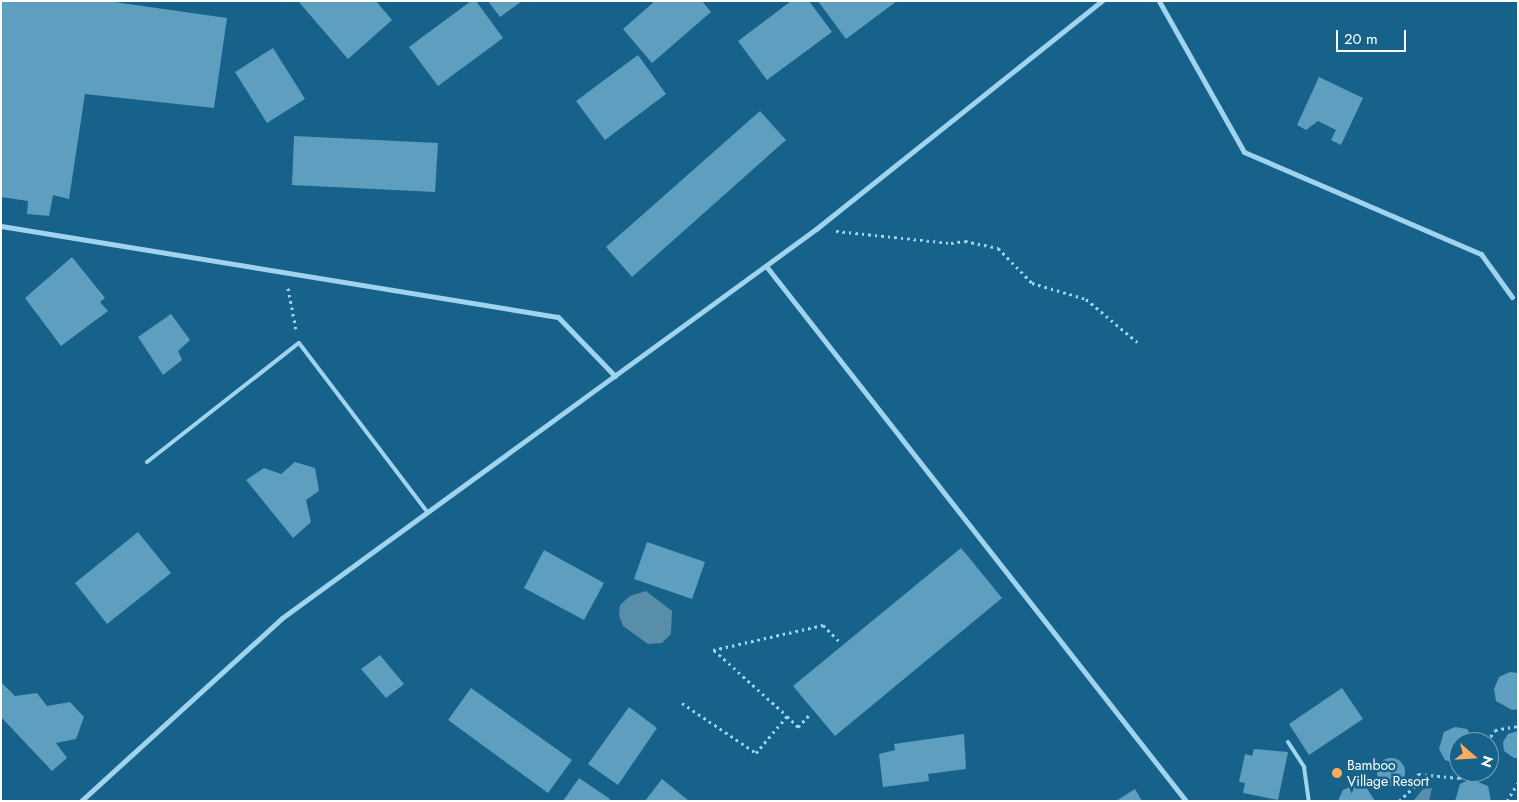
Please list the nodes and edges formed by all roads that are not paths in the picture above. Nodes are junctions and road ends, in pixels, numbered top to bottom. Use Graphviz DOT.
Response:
graph roads {
  1 [pos="1102,1"];
  2 [pos="1159,1"];
  3 [pos="1,226"];
  4 [pos="766,266"];
  5 [pos="1512,297"];
  6 [pos="615,376"];
  7 [pos="147,462"];
  8 [pos="428,512"];
  9 [pos="1288,742"];
  10 [pos="81,801"];
  11 [pos="1186,801"];
  12 [pos="1309,801"];
  1 -- 4 [label="street"];
  2 -- 5 [label="street"];
  3 -- 6 [label="street"];
  4 -- 6 [label="street"];
  4 -- 11 [label="street"];
  6 -- 8 [label="street"];
  7 -- 8 [label="lane"];
  8 -- 10 [label="street"];
  9 -- 12 [label="lane"];
}
